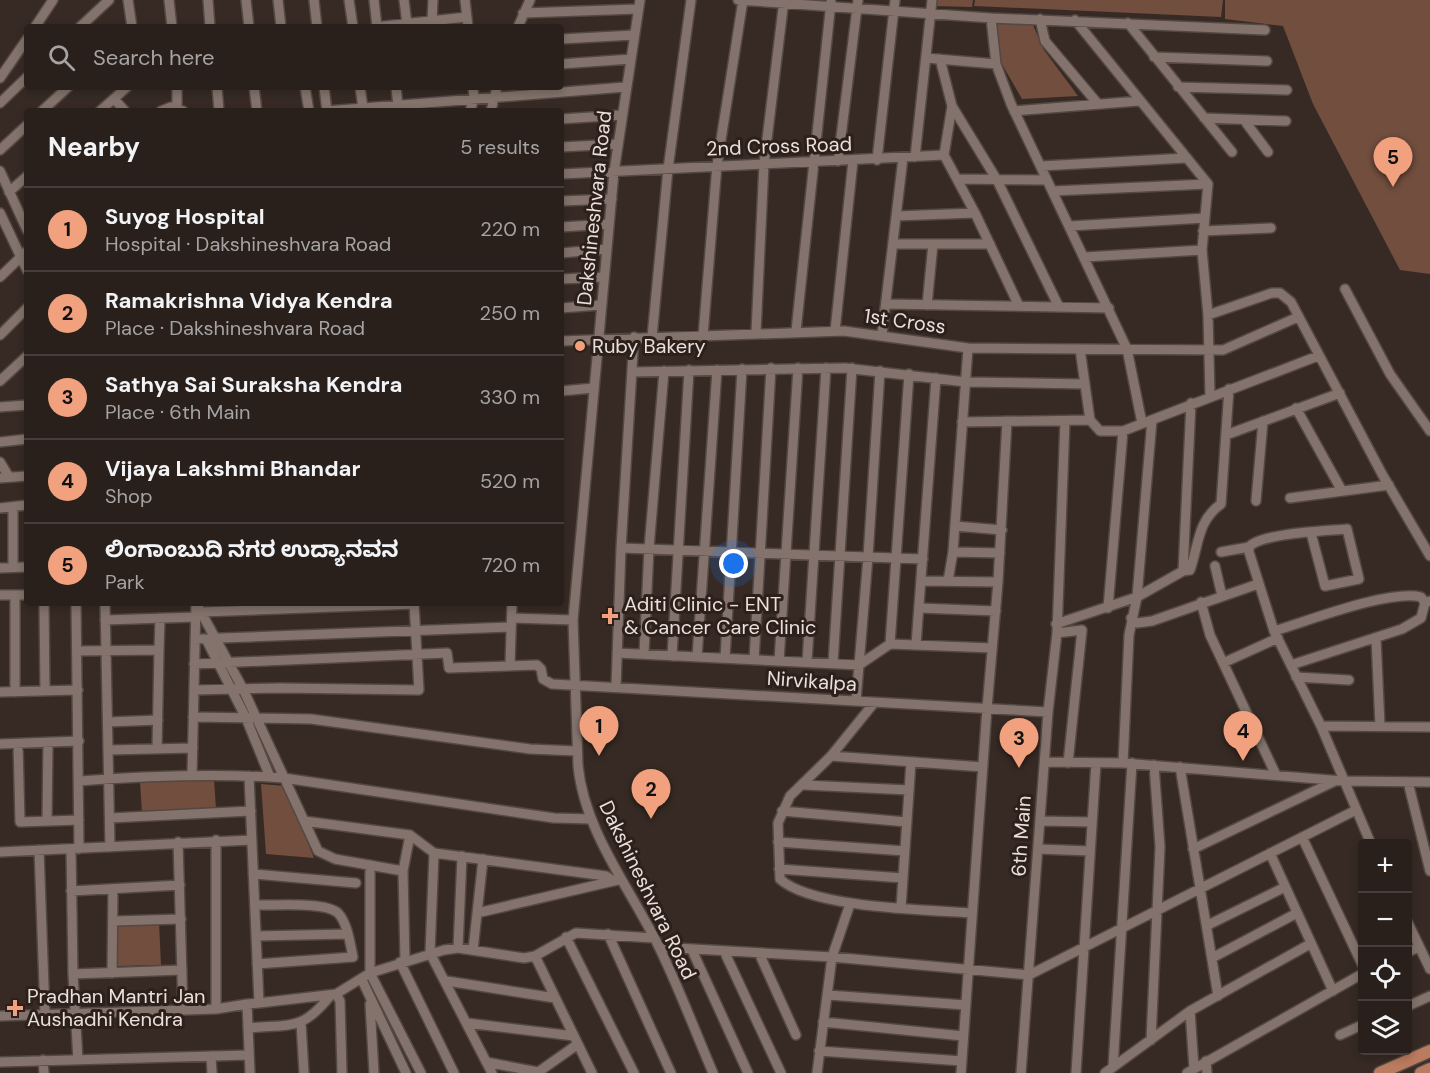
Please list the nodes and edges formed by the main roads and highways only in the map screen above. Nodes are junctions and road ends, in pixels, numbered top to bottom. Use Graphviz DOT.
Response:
graph roads {
  1 [pos="1430,1051"];
  2 [pos="1430,1069"];
  3 [pos="1380,1073"];
  4 [pos="1421,1073"];
  1 -- 3 [label="main road"];
  2 -- 4 [label="main road"];
}
